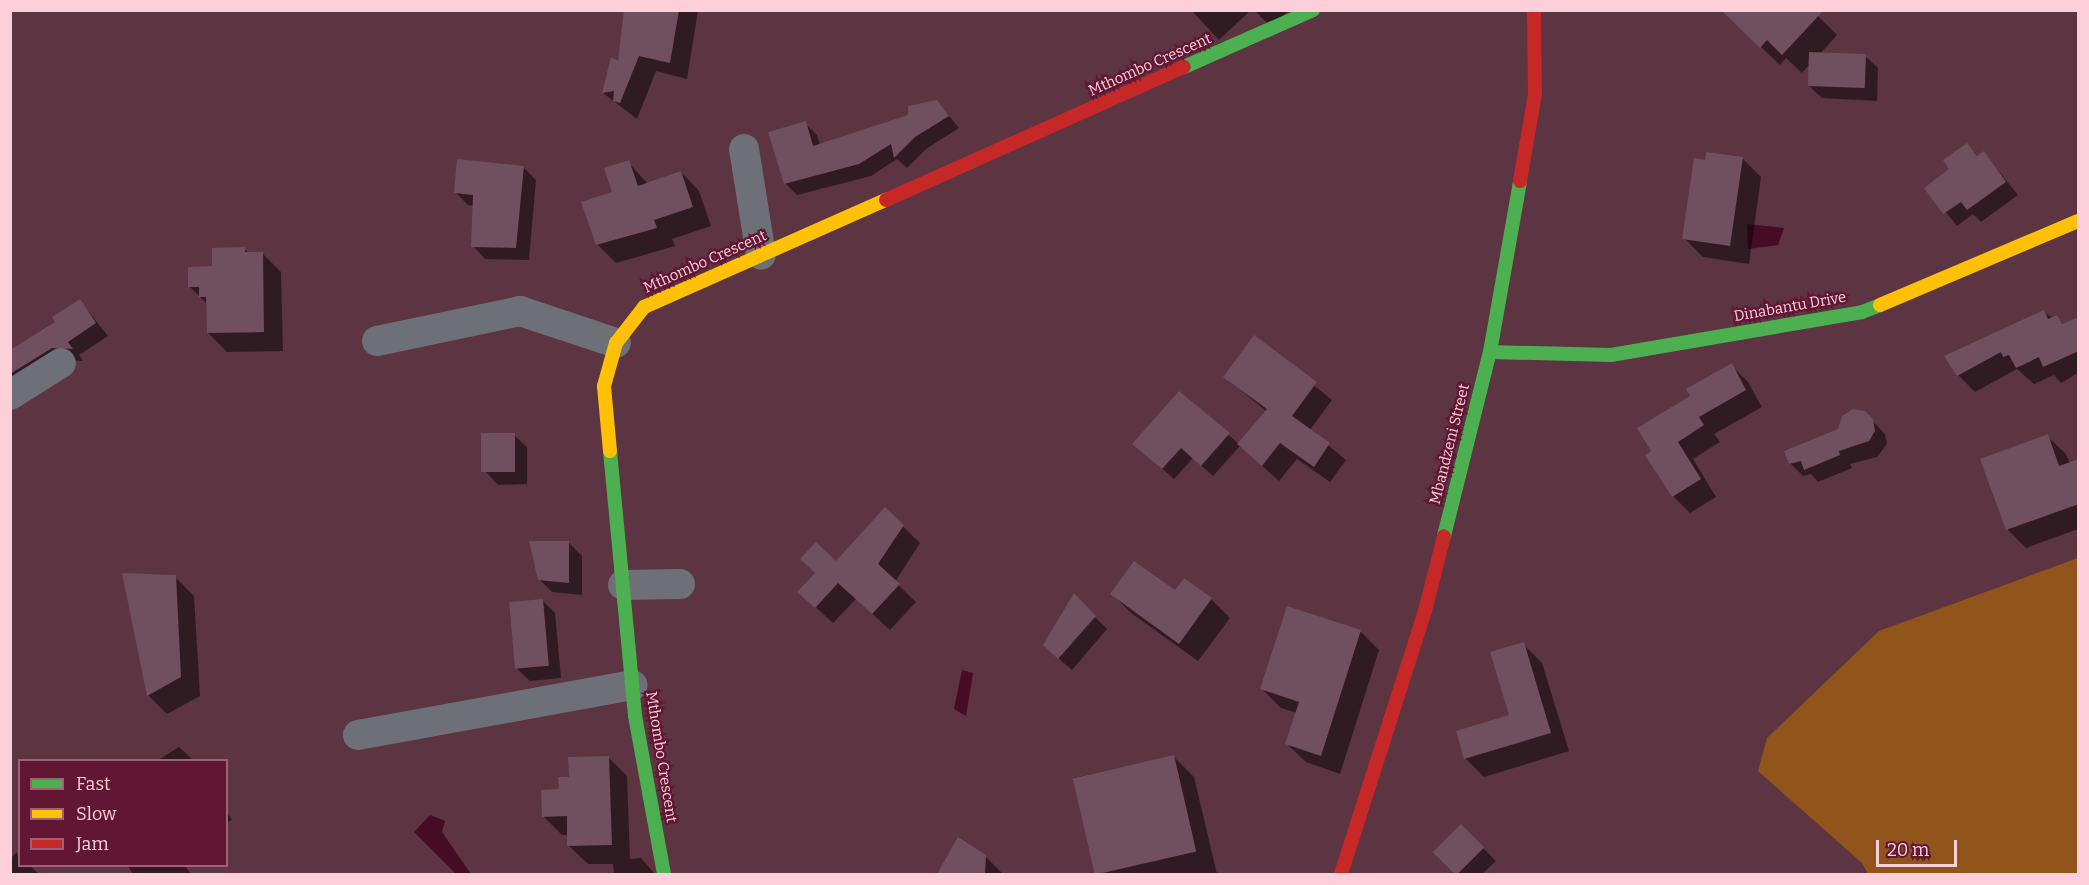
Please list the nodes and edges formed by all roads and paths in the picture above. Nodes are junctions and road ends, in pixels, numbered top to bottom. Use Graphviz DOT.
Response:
graph roads {
  1 [pos="1312,10"];
  2 [pos="1534,10"];
  3 [pos="744,149"];
  4 [pos="2079,221"];
  5 [pos="761,255"];
  6 [pos="377,341"];
  7 [pos="616,343"];
  8 [pos="1490,352"];
  9 [pos="61,363"];
  10 [pos="10,395"];
  11 [pos="680,584"];
  12 [pos="623,585"];
  13 [pos="632,686"];
  14 [pos="358,735"];
  15 [pos="664,874"];
  16 [pos="1341,874"];
  1 -- 5 [label="street, Mthombo Crescent"];
  2 -- 8 [label="street, Mbandzeni Street"];
  3 -- 5 [label="street"];
  4 -- 8 [label="street, Dinabantu Drive"];
  5 -- 7 [label="street, Mthombo Crescent"];
  6 -- 7 [label="street"];
  7 -- 12 [label="street, Mthombo Crescent"];
  8 -- 16 [label="street, Mbandzeni Street"];
  9 -- 10 [label="street"];
  11 -- 12 [label="street"];
  12 -- 13 [label="street, Mthombo Crescent"];
  13 -- 14 [label="street"];
  13 -- 15 [label="street, Mthombo Crescent"];
}
